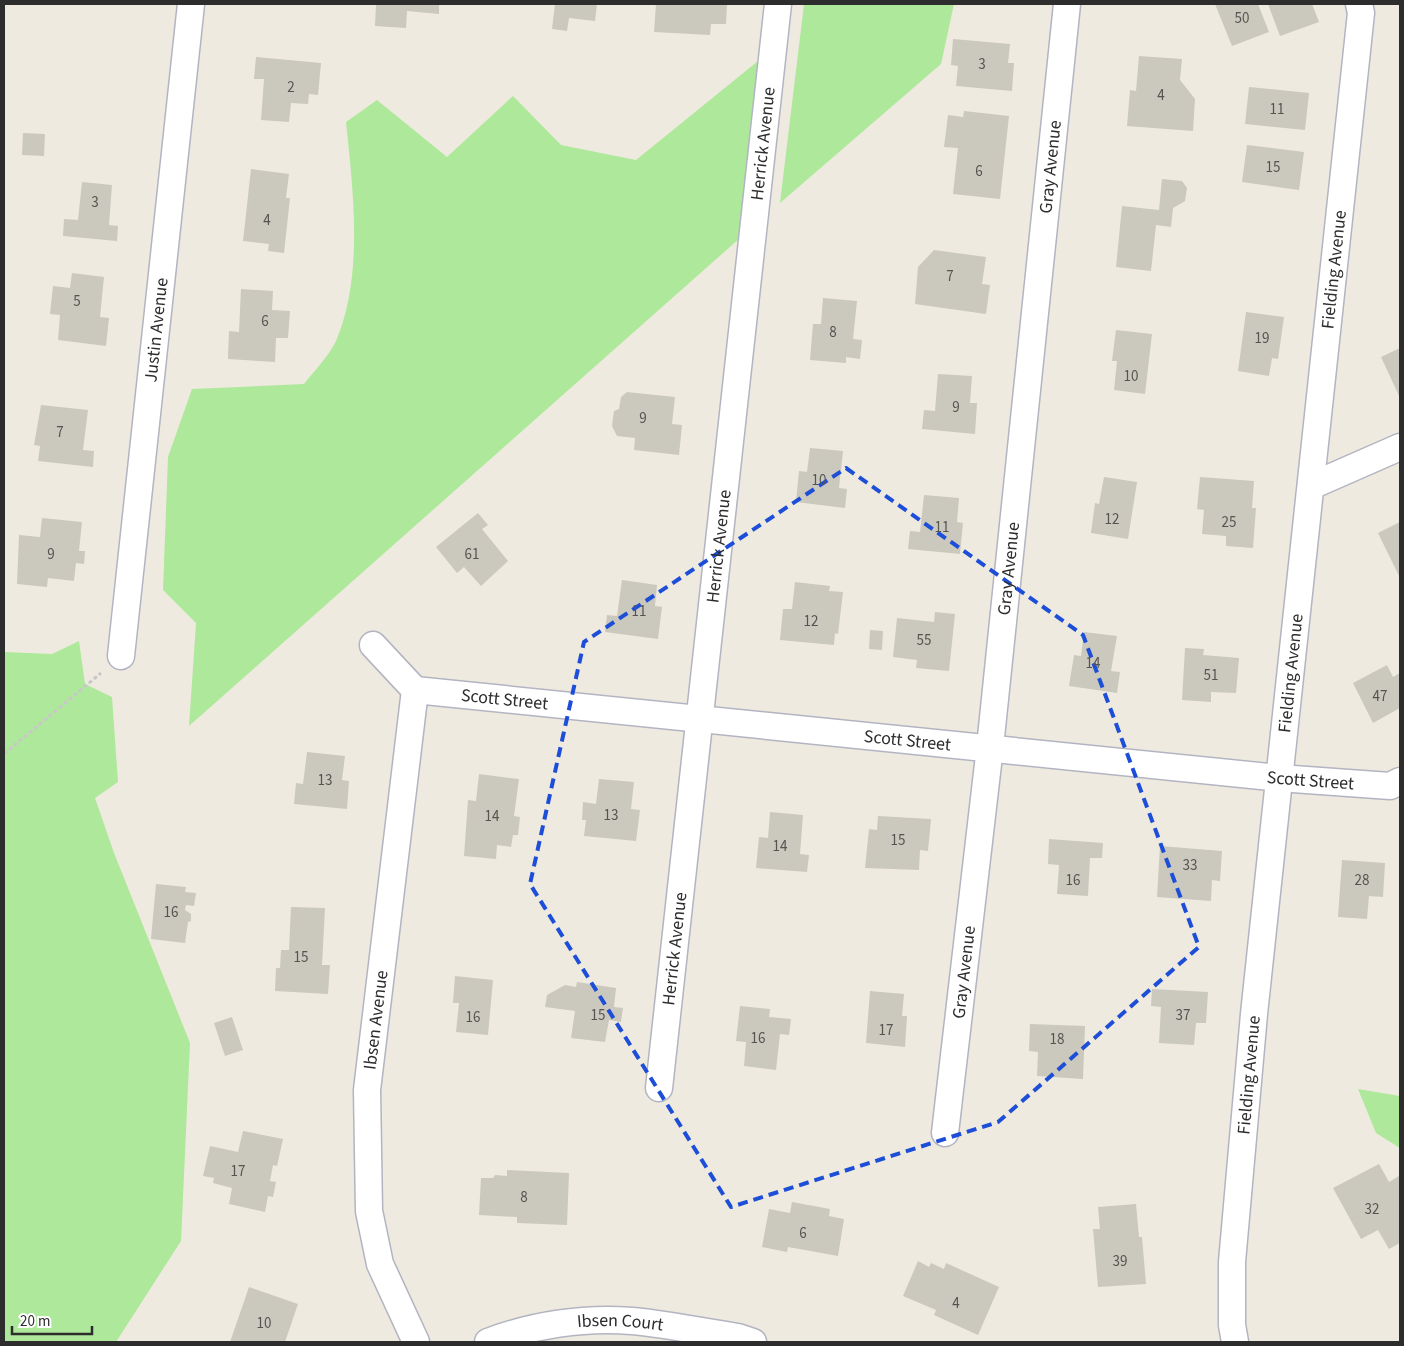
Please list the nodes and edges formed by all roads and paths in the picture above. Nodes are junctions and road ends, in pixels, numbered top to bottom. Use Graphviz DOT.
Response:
graph roads {
  1 [pos="191,4"];
  2 [pos="778,4"];
  3 [pos="1067,4"];
  4 [pos="1359,4"];
  5 [pos="1400,447"];
  6 [pos="1311,486"];
  7 [pos="373,645"];
  8 [pos="113,662"];
  9 [pos="415,690"];
  10 [pos="700,720"];
  11 [pos="990,747"];
  12 [pos="4,754"];
  13 [pos="1279,778"];
  14 [pos="1400,782"];
  15 [pos="659,1088"];
  16 [pos="945,1133"];
  17 [pos="416,1342"];
  18 [pos="488,1342"];
  19 [pos="753,1342"];
  20 [pos="1236,1342"];
  1 -- 8 [label="street, Justin Avenue"];
  2 -- 10 [label="street, Herrick Avenue"];
  3 -- 11 [label="street, Gray Avenue"];
  4 -- 6 [label="street, Fielding Avenue"];
  5 -- 6 [label="street"];
  6 -- 13 [label="street, Fielding Avenue"];
  7 -- 9 [label="street"];
  8 -- 12 [label="path"];
  9 -- 10 [label="street, Scott Street"];
  9 -- 17 [label="street, Ibsen Avenue"];
  10 -- 11 [label="street, Scott Street"];
  10 -- 15 [label="street, Herrick Avenue"];
  11 -- 13 [label="street, Scott Street"];
  11 -- 16 [label="street, Gray Avenue"];
  13 -- 14 [label="street, Scott Street"];
  13 -- 20 [label="street, Fielding Avenue"];
  18 -- 19 [label="street, Ibsen Court"];
}
